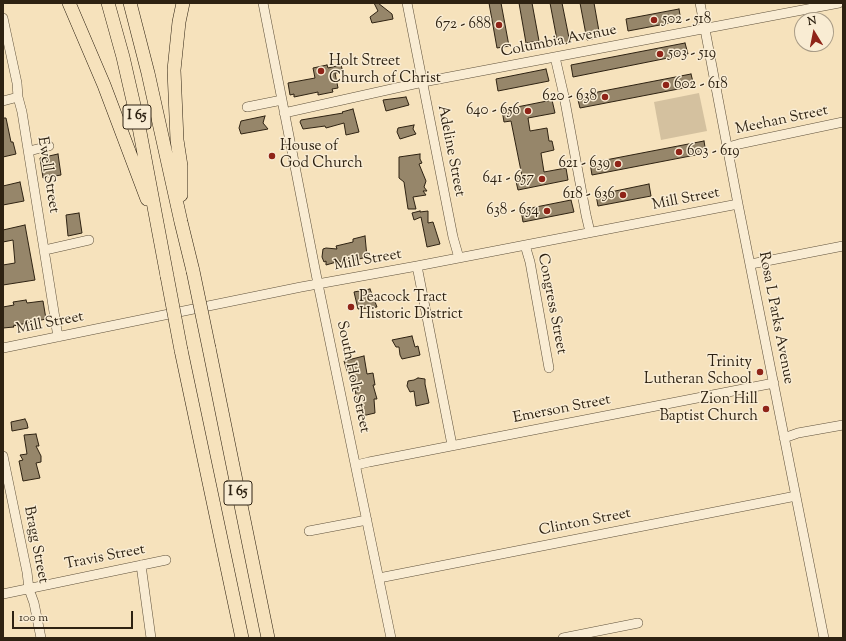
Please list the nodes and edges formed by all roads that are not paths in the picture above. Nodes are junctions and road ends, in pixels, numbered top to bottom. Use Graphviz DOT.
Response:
graph roads {
  1 [pos="69,3"];
  2 [pos="108,3"];
  3 [pos="130,3"];
  4 [pos="183,3"];
  5 [pos="263,3"];
  6 [pos="407,3"];
  7 [pos="700,3"];
  8 [pos="839,3"];
  9 [pos="3,18"];
  10 [pos="705,29"];
  11 [pos="555,57"];
  12 [pos="423,82"];
  13 [pos="18,97"];
  14 [pos="3,100"];
  15 [pos="282,100"];
  16 [pos="247,107"];
  17 [pos="284,113"];
  18 [pos="843,122"];
  19 [pos="49,146"];
  20 [pos="728,147"];
  21 [pos="29,151"];
  22 [pos="738,204"];
  23 [pos="181,222"];
  24 [pos="159,232"];
  25 [pos="590,232"];
  26 [pos="89,240"];
  27 [pos="525,245"];
  28 [pos="843,246"];
  29 [pos="45,250"];
  30 [pos="459,258"];
  31 [pos="751,264"];
  32 [pos="417,266"];
  33 [pos="318,284"];
  34 [pos="58,337"];
  35 [pos="3,348"];
  36 [pos="549,368"];
  37 [pos="774,384"];
  38 [pos="843,425"];
  39 [pos="784,438"];
  40 [pos="452,445"];
  41 [pos="3,456"];
  42 [pos="356,465"];
  43 [pos="796,496"];
  44 [pos="367,520"];
  45 [pos="309,531"];
  46 [pos="166,560"];
  47 [pos="141,565"];
  48 [pos="379,578"];
  49 [pos="29,589"];
  50 [pos="3,594"];
  51 [pos="638,623"];
  52 [pos="41,638"];
  53 [pos="151,638"];
  54 [pos="242,638"];
  55 [pos="268,638"];
  56 [pos="391,638"];
  57 [pos="563,638"];
  58 [pos="824,638"];
  1 -- 24 [label="highway"];
  2 -- 24 [label="highway, I 65"];
  3 -- 23 [label="highway, I 65"];
  4 -- 23 [label="highway"];
  5 -- 15 [label="street, South Holt Street"];
  6 -- 12 [label="street, Adeline Street"];
  7 -- 10 [label="street, Rosa L Parks Avenue"];
  8 -- 10 [label="street, Columbia Avenue"];
  9 -- 13 [label="street, Ewell Street"];
  10 -- 11 [label="street, Columbia Avenue"];
  10 -- 20 [label="street, Rosa L Parks Avenue"];
  11 -- 12 [label="street, Columbia Avenue"];
  11 -- 25 [label="street"];
  12 -- 17 [label="street, Columbia Avenue"];
  12 -- 30 [label="street, Adeline Street"];
  13 -- 14 [label="street"];
  13 -- 21 [label="street, Ewell Street"];
  15 -- 16 [label="street"];
  15 -- 17 [label="street, South Holt Street"];
  17 -- 33 [label="street, South Holt Street"];
  18 -- 20 [label="street, Meehan Street"];
  19 -- 21 [label="street"];
  20 -- 22 [label="street, Rosa L Parks Avenue"];
  21 -- 29 [label="street, Ewell Street"];
  22 -- 25 [label="street, Mill Street"];
  22 -- 31 [label="street, Rosa L Parks Avenue"];
  23 -- 55 [label="highway, I 65, bridge"];
  24 -- 54 [label="highway, I 65, bridge"];
  25 -- 27 [label="street, Mill Street"];
  26 -- 29 [label="street"];
  27 -- 30 [label="street, Mill Street"];
  27 -- 36 [label="street, Congress Street"];
  28 -- 31 [label="street"];
  29 -- 34 [label="street, Ewell Street"];
  30 -- 32 [label="street, Mill Street"];
  31 -- 37 [label="street, Rosa L Parks Avenue"];
  32 -- 33 [label="street, Mill Street"];
  32 -- 40 [label="street"];
  33 -- 34 [label="street, Mill Street"];
  33 -- 42 [label="street, South Holt Street"];
  34 -- 35 [label="street, Mill Street"];
  37 -- 39 [label="street, Rosa L Parks Avenue"];
  37 -- 40 [label="street, Emerson Street"];
  38 -- 39 [label="street"];
  39 -- 43 [label="street, Rosa L Parks Avenue"];
  40 -- 42 [label="street, Emerson Street"];
  41 -- 49 [label="street, Bragg Street"];
  42 -- 44 [label="street, South Holt Street"];
  43 -- 48 [label="street, Clinton Street"];
  43 -- 58 [label="street, Rosa L Parks Avenue"];
  44 -- 45 [label="street"];
  44 -- 48 [label="street, South Holt Street"];
  46 -- 47 [label="street, Travis Street"];
  47 -- 49 [label="street, Travis Street"];
  47 -- 53 [label="street"];
  48 -- 56 [label="street, South Holt Street"];
  49 -- 50 [label="street, Travis Street"];
  49 -- 52 [label="street, Bragg Street"];
  51 -- 57 [label="street"];
}
